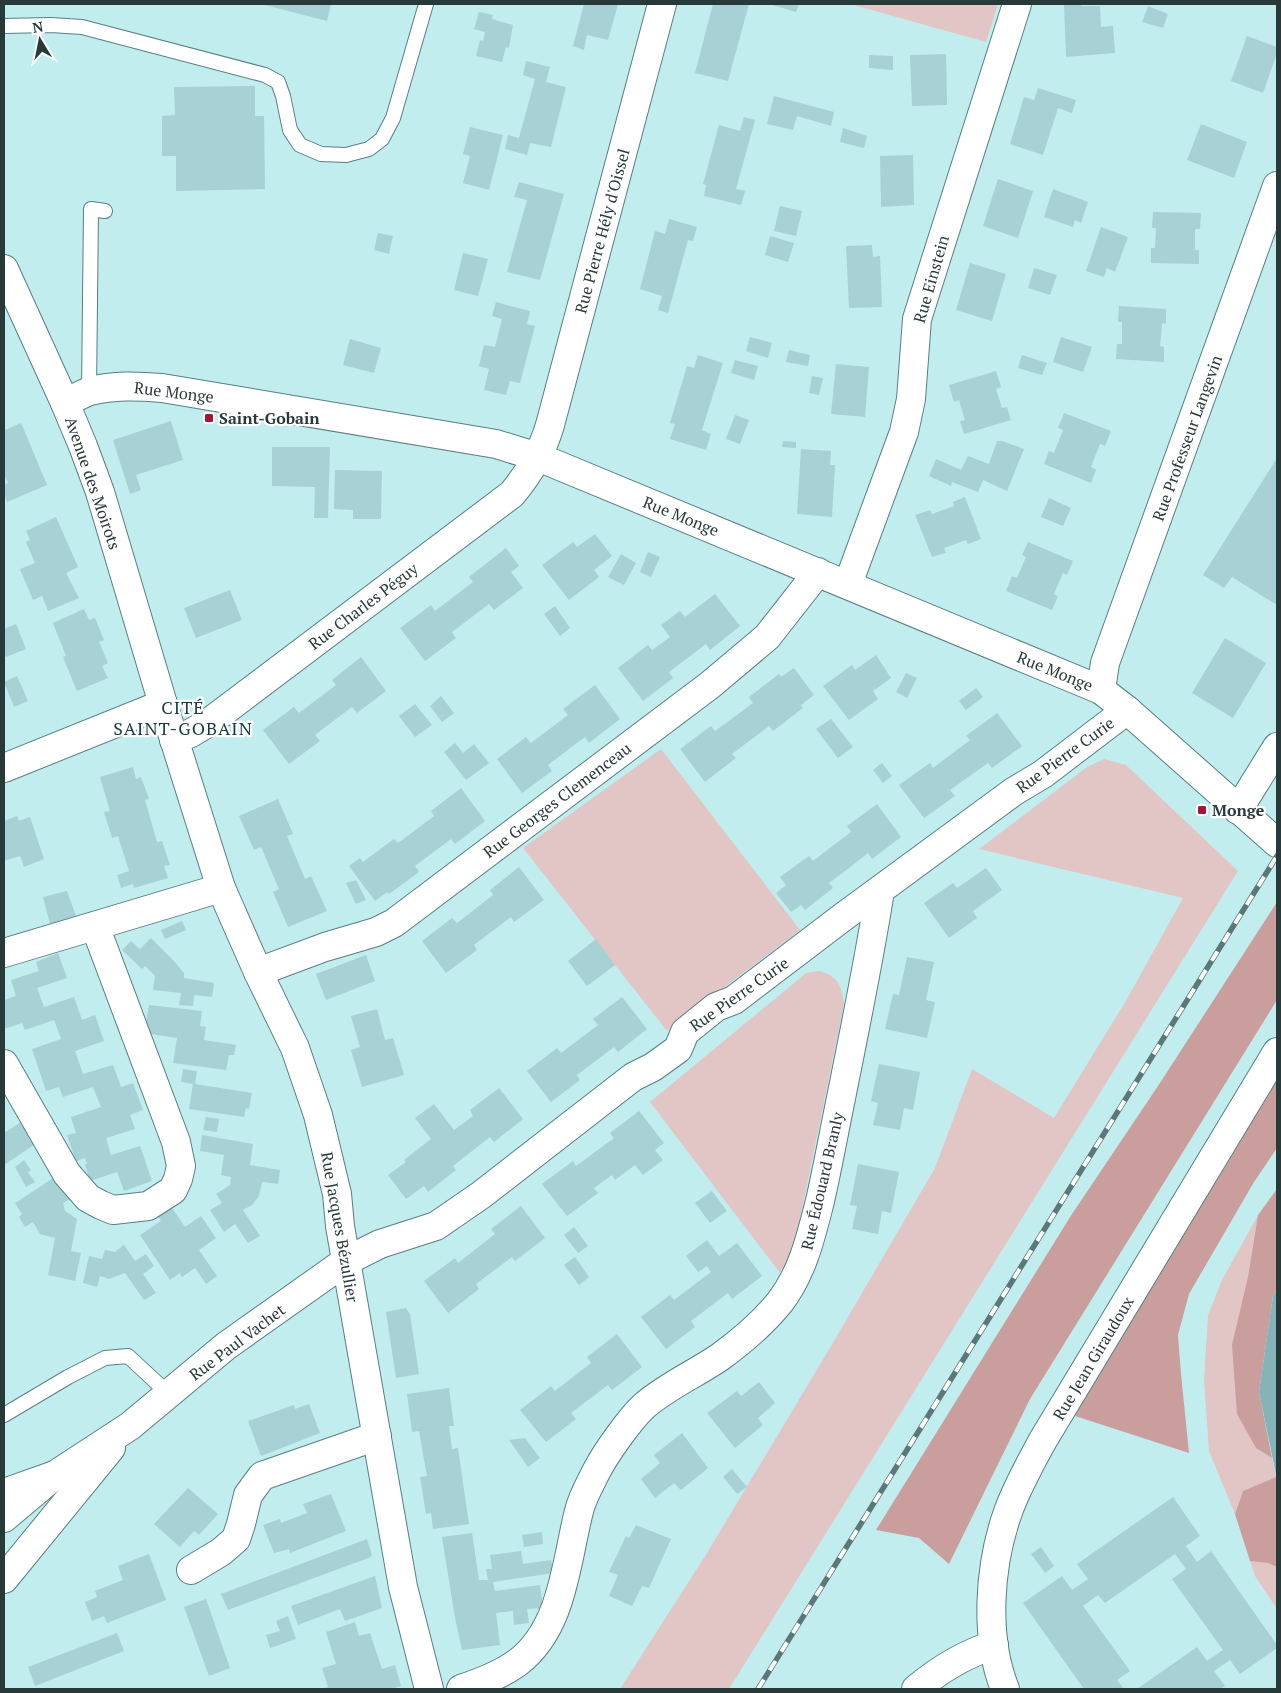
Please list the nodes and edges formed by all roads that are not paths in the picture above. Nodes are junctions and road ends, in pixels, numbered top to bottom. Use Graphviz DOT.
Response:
graph roads {
  1 [pos="426,4"];
  2 [pos="662,4"];
  3 [pos="1017,4"];
  4 [pos="4,26"];
  5 [pos="1277,186"];
  6 [pos="104,211"];
  7 [pos="4,269"];
  8 [pos="77,397"];
  9 [pos="538,457"];
  10 [pos="818,572"];
  11 [pos="848,584"];
  12 [pos="1101,690"];
  13 [pos="163,704"];
  14 [pos="1127,710"];
  15 [pos="174,740"];
  16 [pos="1277,747"];
  17 [pos="4,768"];
  18 [pos="1238,810"];
  19 [pos="1277,843"];
  20 [pos="221,888"];
  21 [pos="880,891"];
  22 [pos="95,926"];
  23 [pos="4,953"];
  24 [pos="258,972"];
  25 [pos="1277,1052"];
  26 [pos="4,1064"];
  27 [pos="346,1261"];
  28 [pos="169,1394"];
  29 [pos="4,1415"];
  30 [pos="130,1426"];
  31 [pos="376,1436"];
  32 [pos="55,1475"];
  33 [pos="4,1493"];
  34 [pos="4,1518"];
  35 [pos="191,1570"];
  36 [pos="4,1579"];
  37 [pos="994,1645"];
  38 [pos="429,1689"];
  39 [pos="461,1689"];
  40 [pos="916,1689"];
  41 [pos="1005,1689"];
  1 -- 4 [label="lane"];
  2 -- 9 [label="street, Rue Pierre Hély d'Oissel"];
  3 -- 11 [label="street, Rue Einstein"];
  5 -- 12 [label="street, Rue Professeur Langevin"];
  6 -- 8 [label="lane"];
  7 -- 8 [label="street, Avenue des Moirots"];
  8 -- 9 [label="street, Rue Monge"];
  8 -- 13 [label="street, Avenue des Moirots"];
  9 -- 10 [label="street, Rue Monge"];
  9 -- 15 [label="street, Rue Charles Péguy"];
  10 -- 11 [label="street, Rue Monge"];
  10 -- 24 [label="street, Rue Georges Clemenceau"];
  11 -- 12 [label="street, Rue Monge"];
  12 -- 14 [label="street, Rue Monge"];
  13 -- 15 [label="street, Rue Jacques Bézullier"];
  13 -- 17 [label="street"];
  14 -- 18 [label="street, Rue Monge"];
  14 -- 21 [label="street, Rue Pierre Curie"];
  15 -- 20 [label="street, Rue Jacques Bézullier"];
  16 -- 18 [label="street"];
  18 -- 19 [label="street, Rue Monge"];
  20 -- 22 [label="street"];
  20 -- 24 [label="street, Rue Jacques Bézullier"];
  21 -- 27 [label="street, Rue Pierre Curie"];
  21 -- 39 [label="street, Rue Édouard Branly"];
  22 -- 23 [label="street"];
  22 -- 26 [label="street"];
  24 -- 27 [label="street, Rue Jacques Bézullier"];
  25 -- 37 [label="street, Rue Jean Giraudoux"];
  27 -- 28 [label="street, Rue Paul Vachet"];
  27 -- 31 [label="street, Rue Jacques Bézullier"];
  28 -- 29 [label="lane"];
  28 -- 30 [label="street, Rue Paul Vachet"];
  30 -- 32 [label="street, Rue Paul Vachet"];
  30 -- 36 [label="street, Rue Paul Vachet"];
  31 -- 35 [label="street"];
  31 -- 38 [label="street, Rue Jacques Bézullier"];
  32 -- 33 [label="street"];
  32 -- 34 [label="street, Rue Paul Vachet"];
  37 -- 40 [label="street"];
  37 -- 41 [label="street, Rue Jean Giraudoux"];
}
